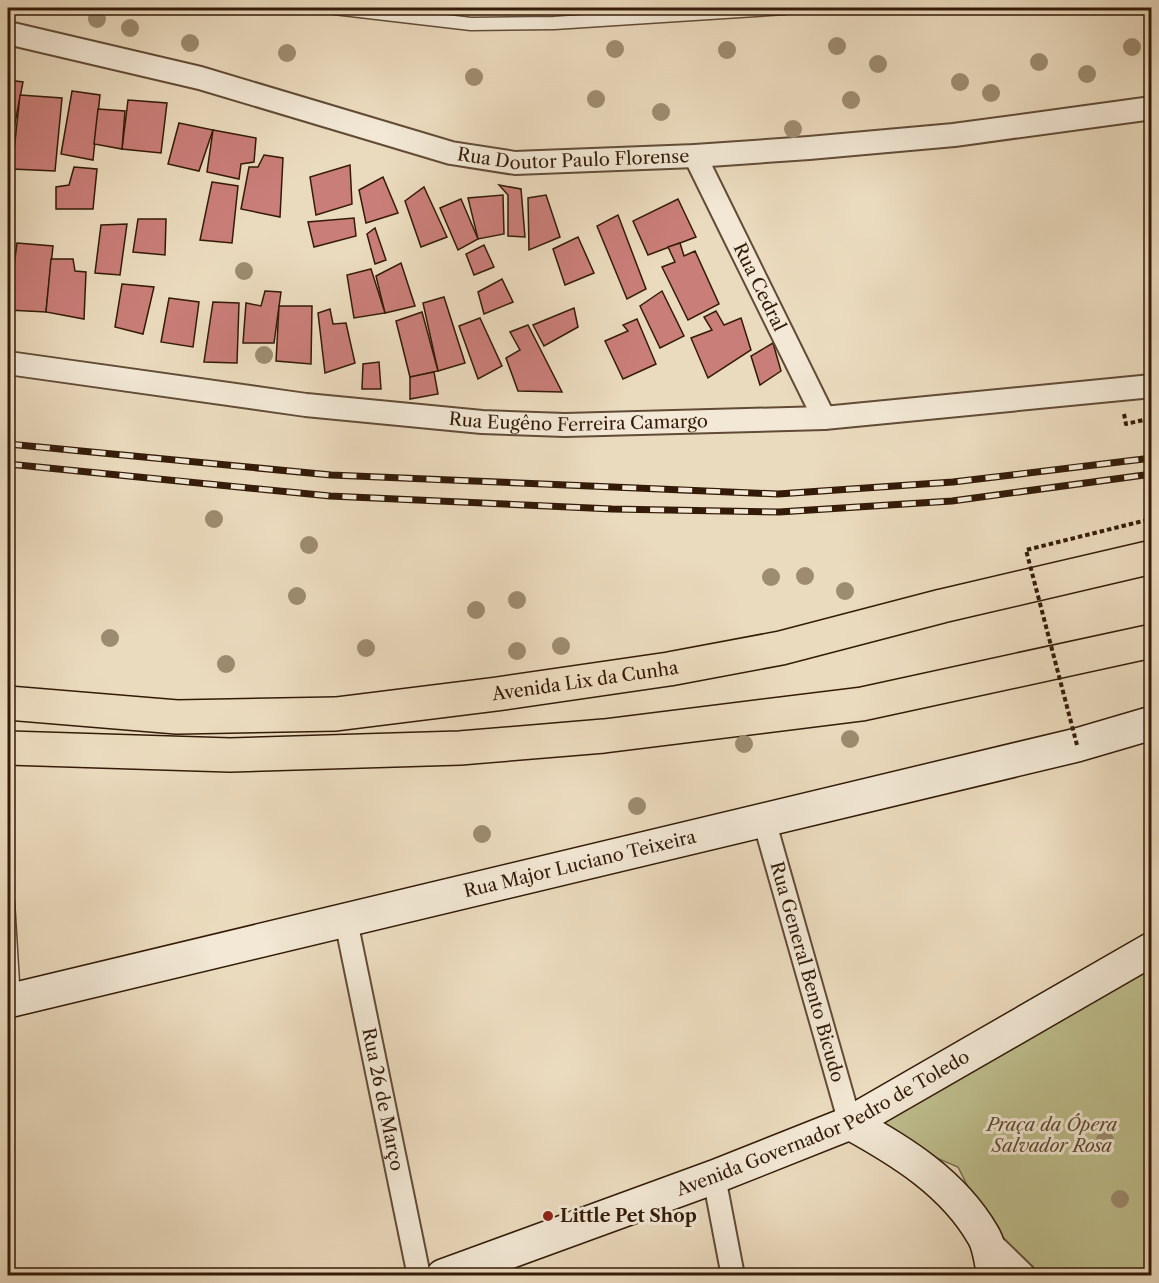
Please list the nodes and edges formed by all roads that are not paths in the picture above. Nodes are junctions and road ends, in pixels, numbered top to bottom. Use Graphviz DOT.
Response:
graph roads {
  1 [pos="334,8"];
  2 [pos="785,8"];
  3 [pos="8,33"];
  4 [pos="1152,108"];
  5 [pos="694,156"];
  6 [pos="8,363"];
  7 [pos="1152,386"];
  8 [pos="824,417"];
  9 [pos="1152,557"];
  10 [pos="1152,641"];
  11 [pos="11,702"];
  12 [pos="1152,723"];
  13 [pos="8,747"];
  14 [pos="764,820"];
  15 [pos="8,901"];
  16 [pos="346,921"];
  17 [pos="1152,949"];
  18 [pos="11,1001"];
  19 [pos="850,1123"];
  20 [pos="714,1177"];
  21 [pos="985,1237"];
  22 [pos="419,1275"];
  23 [pos="443,1275"];
  24 [pos="733,1275"];
  25 [pos="994,1275"];
  26 [pos="1025,1275"];
  1 -- 2 [label="lane"];
  3 -- 5 [label="street, Rua Doutor Paulo Florense"];
  4 -- 5 [label="street, Rua Doutor Paulo Florense"];
  5 -- 8 [label="street, Rua Cedral"];
  6 -- 8 [label="street, Rua Eugêno Ferreira Camargo"];
  7 -- 8 [label="street, Rua Eugêno Ferreira Camargo"];
  9 -- 11 [label="highway, Avenida Lix da Cunha"];
  10 -- 13 [label="highway"];
  12 -- 14 [label="main road, Rua Major Luciano Teixeira"];
  14 -- 16 [label="main road, Rua Major Luciano Teixeira"];
  14 -- 19 [label="street, Rua General Bento Bicudo"];
  15 -- 18 [label="lane"];
  16 -- 18 [label="main road, Rua Major Luciano Teixeira"];
  16 -- 22 [label="street, Rua 26 de Março"];
  17 -- 19 [label="main road, Avenida Governador Pedro de Toledo"];
  19 -- 20 [label="main road, Avenida Governador Pedro de Toledo"];
  19 -- 21 [label="main road"];
  20 -- 23 [label="main road, Avenida Governador Pedro de Toledo"];
  20 -- 24 [label="street"];
  21 -- 25 [label="main road"];
  21 -- 26 [label="street"];
}
